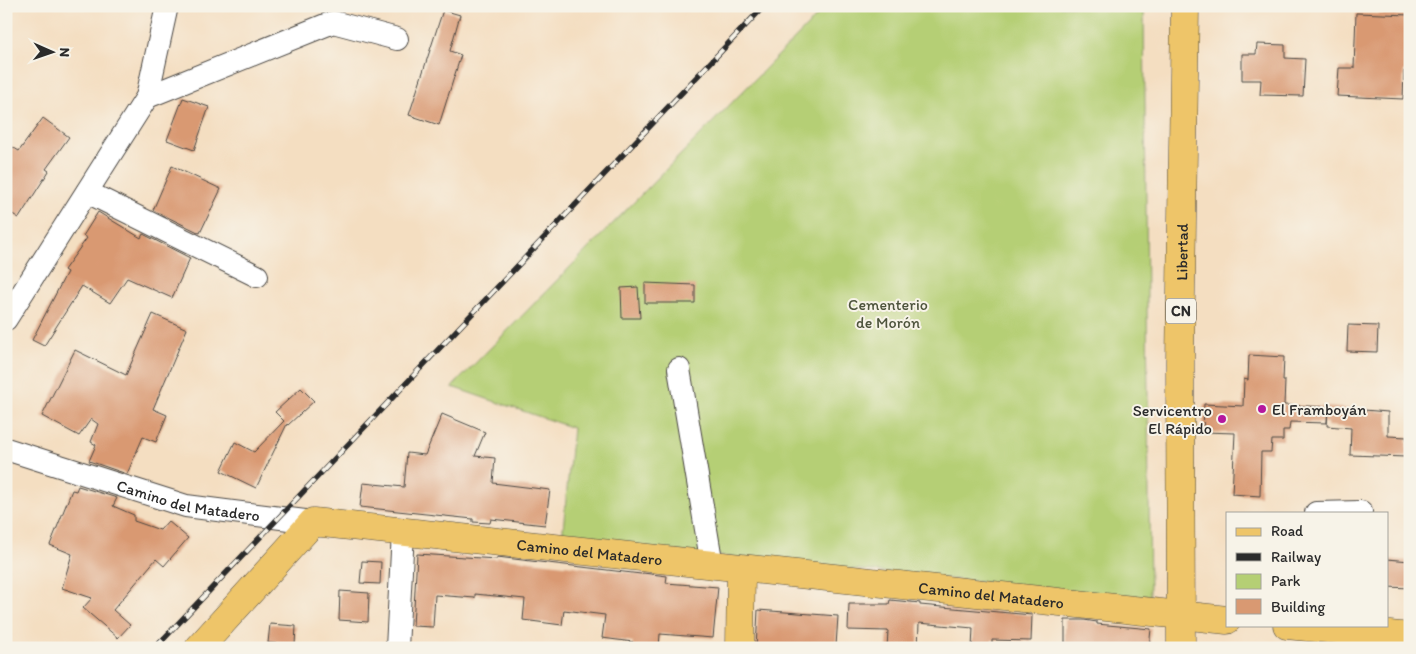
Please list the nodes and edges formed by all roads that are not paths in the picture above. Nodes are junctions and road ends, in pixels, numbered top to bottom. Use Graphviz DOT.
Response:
graph roads {
  1 [pos="167,6"];
  2 [pos="1185,6"];
  3 [pos="397,39"];
  4 [pos="147,97"];
  5 [pos="87,192"];
  6 [pos="257,276"];
  7 [pos="6,319"];
  8 [pos="680,369"];
  9 [pos="6,449"];
  10 [pos="313,522"];
  11 [pos="403,532"];
  12 [pos="712,565"];
  13 [pos="741,568"];
  14 [pos="1180,615"];
  15 [pos="1226,620"];
  16 [pos="1297,626"];
  17 [pos="1410,637"];
  18 [pos="199,648"];
  19 [pos="397,648"];
  20 [pos="740,648"];
  21 [pos="1180,648"];
  1 -- 4 [label="street"];
  2 -- 14 [label="main road, Libertad / CN"];
  3 -- 4 [label="street"];
  4 -- 5 [label="street"];
  5 -- 6 [label="street"];
  5 -- 7 [label="street"];
  8 -- 12 [label="street"];
  9 -- 10 [label="street, Camino del Matadero"];
  10 -- 11 [label="main road, Camino del Matadero"];
  10 -- 18 [label="main road"];
  11 -- 12 [label="main road, Camino del Matadero"];
  11 -- 19 [label="street"];
  12 -- 13 [label="main road, Camino del Matadero"];
  13 -- 14 [label="main road, Camino del Matadero"];
  13 -- 20 [label="main road"];
  14 -- 15 [label="main road, Camino del Matadero"];
  14 -- 21 [label="main road, Libertad / CN"];
  16 -- 17 [label="main road"];
}
